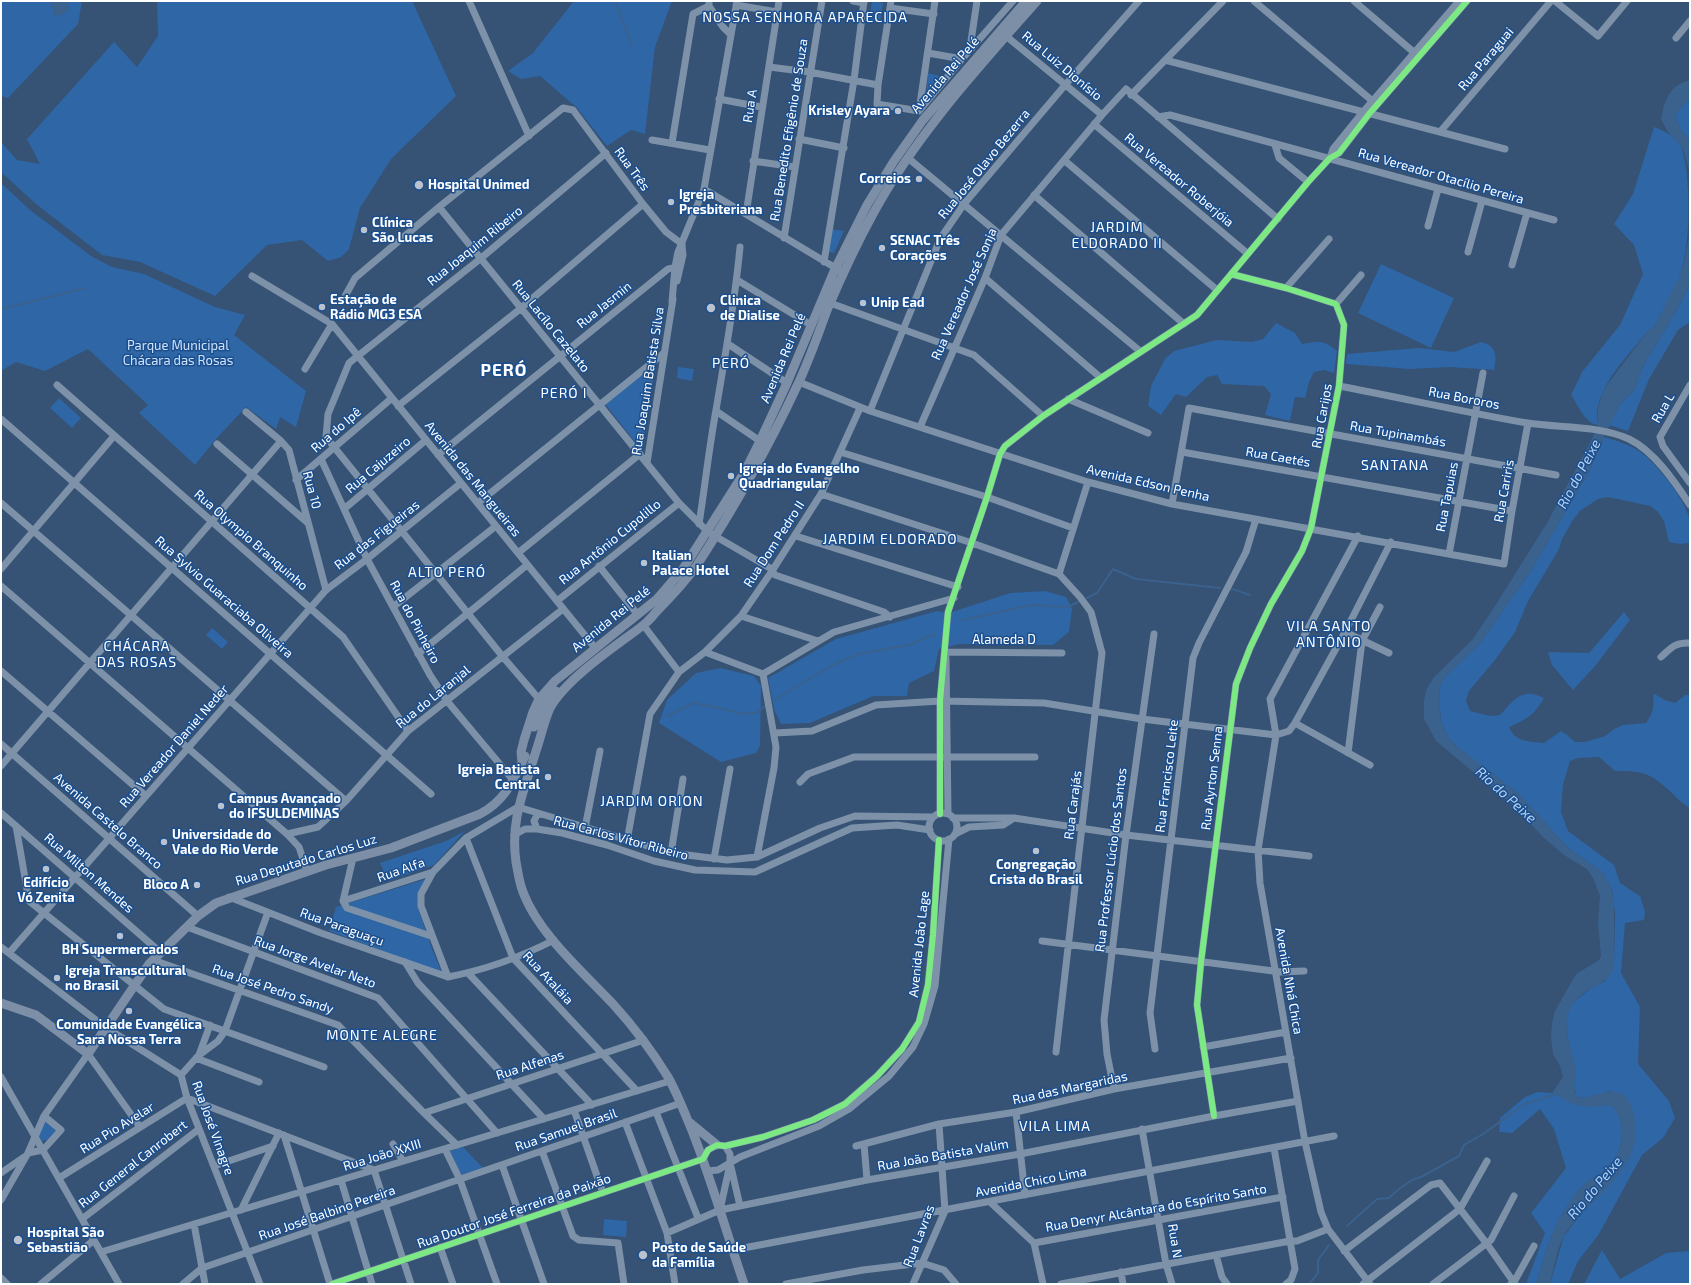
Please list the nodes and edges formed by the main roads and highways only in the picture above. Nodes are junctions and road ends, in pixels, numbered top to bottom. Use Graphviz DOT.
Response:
graph roads {
  1 [pos="1026,1"];
  2 [pos="1037,1"];
  3 [pos="867,205"];
  4 [pos="875,210"];
  5 [pos="711,534"];
  6 [pos="587,669"];
  7 [pos="538,700"];
  8 [pos="537,718"];
  9 [pos="536,753"];
  10 [pos="522,762"];
  11 [pos="1,1003"];
  12 [pos="688,1120"];
  13 [pos="721,1146"];
  14 [pos="744,1284"];
  1 -- 3 [label="main road, Avenida Rei Pelé"];
  2 -- 4 [label="main road, Avenida Rei Pelé"];
  3 -- 4 [label="main road"];
  3 -- 5 [label="main road, Avenida Rei Pelé"];
  4 -- 5 [label="main road, Avenida Rei Pelé"];
  5 -- 6 [label="main road, Avenida Rei Pelé"];
  5 -- 7 [label="main road, Avenida Rei Pelé"];
  6 -- 8 [label="main road, Rua Deputado Carlos Luz"];
  6 -- 9 [label="main road"];
  7 -- 8 [label="main road, Rua Deputado Carlos Luz"];
  7 -- 10 [label="main road, Rua Deputado Carlos Luz"];
  8 -- 9 [label="main road, Rua Deputado Carlos Luz"];
  8 -- 10 [label="main road, Rua Deputado Carlos Luz"];
  9 -- 12 [label="main road"];
  10 -- 11 [label="main road, Rua Deputado Carlos Luz"];
  12 -- 13 [label="main road"];
  12 -- 14 [label="main road"];
}
